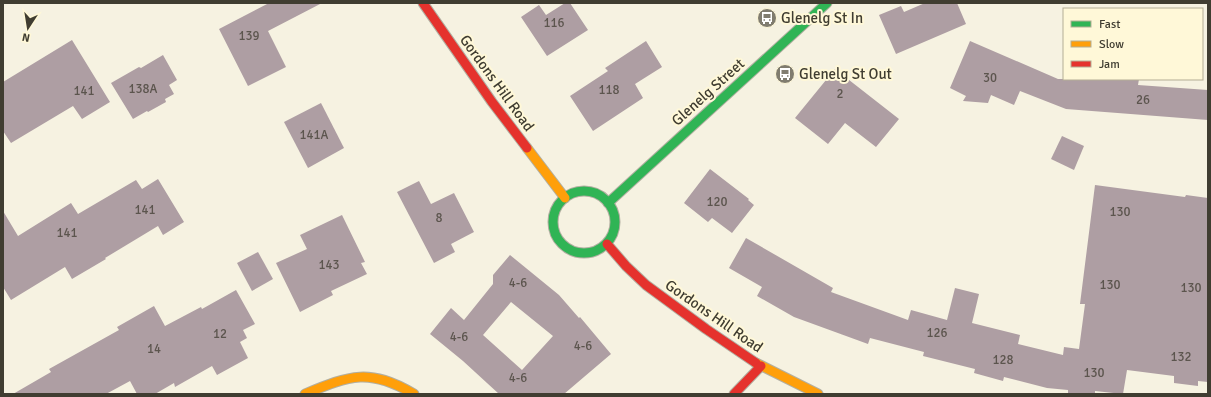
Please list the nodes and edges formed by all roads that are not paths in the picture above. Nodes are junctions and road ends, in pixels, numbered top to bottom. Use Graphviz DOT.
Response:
graph roads {
  1 [pos="423,3"];
  2 [pos="827,3"];
  3 [pos="565,198"];
  4 [pos="608,202"];
  5 [pos="607,244"];
  6 [pos="761,366"];
  7 [pos="305,394"];
  8 [pos="414,394"];
  9 [pos="734,394"];
  10 [pos="818,394"];
  1 -- 3 [label="main road, Gordons Hill Road"];
  2 -- 4 [label="main road, Glenelg Street"];
  3 -- 4 [label="main road"];
  3 -- 5 [label="main road"];
  4 -- 5 [label="main road"];
  5 -- 6 [label="main road, Gordons Hill Road"];
  6 -- 9 [label="main road"];
  6 -- 10 [label="main road, Gordons Hill Road"];
  7 -- 8 [label="main road"];
}
